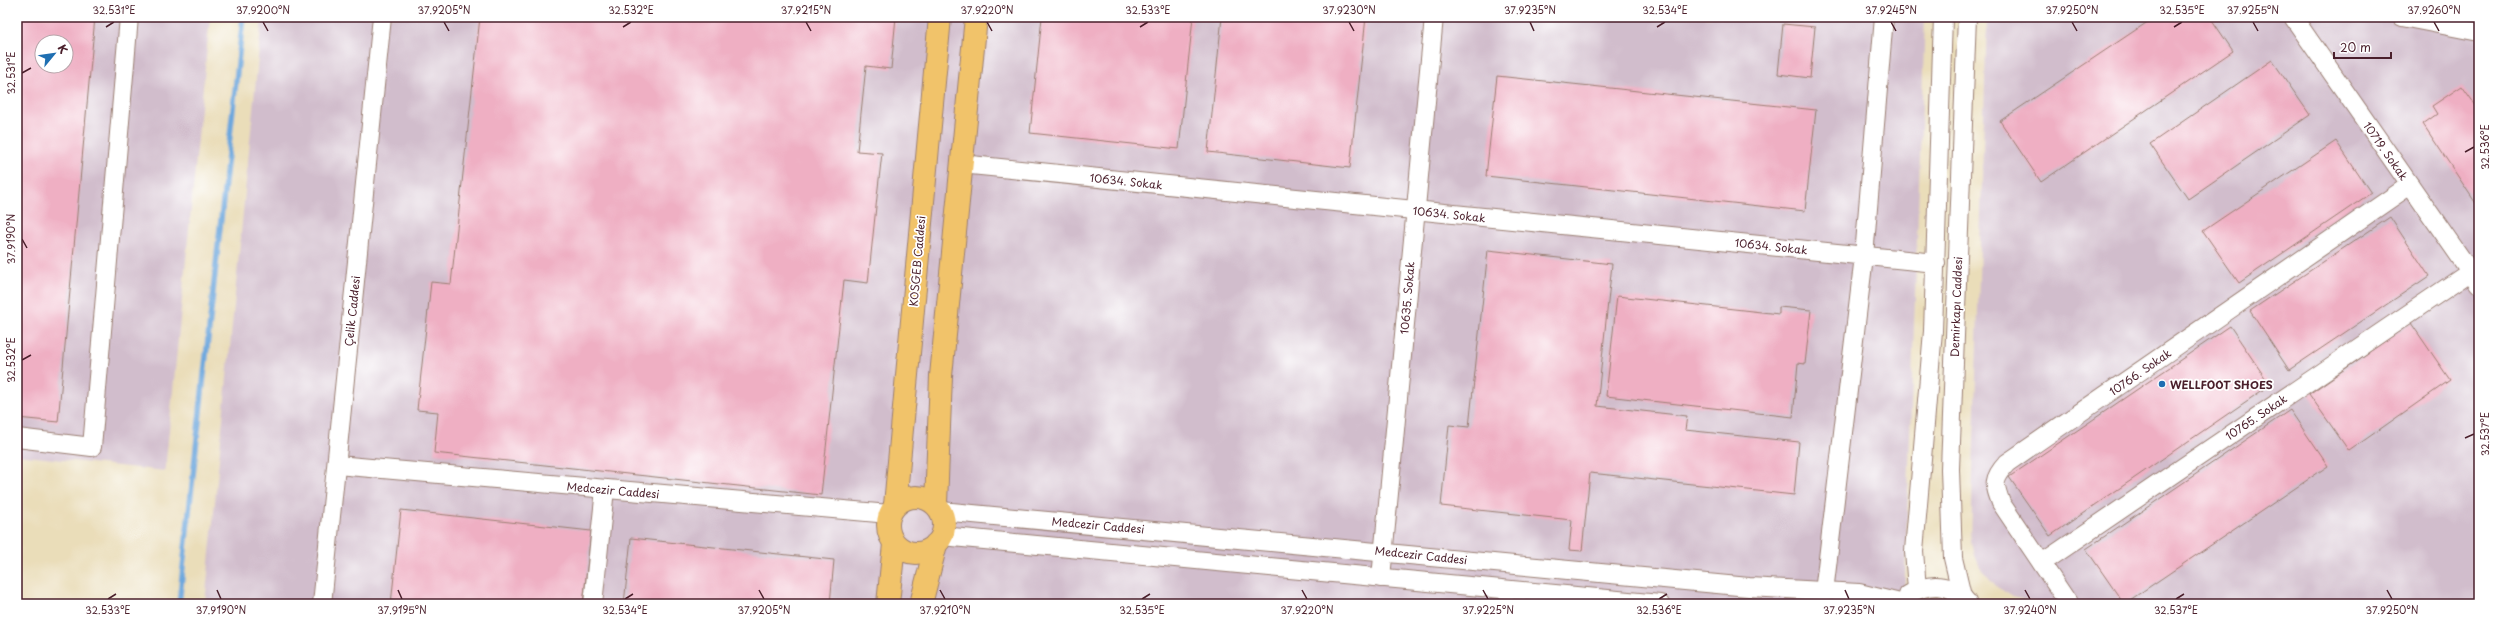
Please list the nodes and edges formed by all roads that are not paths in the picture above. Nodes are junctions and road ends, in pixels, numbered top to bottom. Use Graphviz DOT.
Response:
graph roads {
  1 [pos="129,17"];
  2 [pos="382,17"];
  3 [pos="940,17"];
  4 [pos="976,17"];
  5 [pos="1434,17"];
  6 [pos="1884,17"];
  7 [pos="1943,17"];
  8 [pos="1967,17"];
  9 [pos="2294,17"];
  10 [pos="2402,17"];
  11 [pos="2479,32"];
  12 [pos="961,164"];
  13 [pos="2410,185"];
  14 [pos="1416,210"];
  15 [pos="1864,256"];
  16 [pos="1936,263"];
  17 [pos="2475,278"];
  18 [pos="17,438"];
  19 [pos="337,465"];
  20 [pos="604,489"];
  21 [pos="938,508"];
  22 [pos="892,510"];
  23 [pos="939,540"];
  24 [pos="894,544"];
  25 [pos="1384,551"];
  26 [pos="2042,563"];
  27 [pos="1381,578"];
  28 [pos="1917,589"];
  29 [pos="1824,592"];
  30 [pos="1965,600"];
  31 [pos="1900,603"];
  32 [pos="322,604"];
  33 [pos="593,604"];
  34 [pos="888,604"];
  35 [pos="921,604"];
  36 [pos="1660,604"];
  37 [pos="2069,604"];
  1 -- 18 [label="street"];
  2 -- 19 [label="street, Çelik Caddesi"];
  3 -- 22 [label="main road, KOSGEB Caddesi"];
  4 -- 12 [label="main road"];
  5 -- 14 [label="street, 10635. Sokak"];
  6 -- 15 [label="street"];
  7 -- 16 [label="street, Demirkapı Caddesi"];
  8 -- 30 [label="street, Demirkapı Caddesi"];
  9 -- 13 [label="street, 10719. Sokak"];
  10 -- 11 [label="street"];
  12 -- 14 [label="street, 10634. Sokak"];
  12 -- 21 [label="main road"];
  13 -- 17 [label="street, 10719. Sokak"];
  13 -- 26 [label="street, 10766. Sokak"];
  14 -- 15 [label="street, 10634. Sokak"];
  14 -- 25 [label="street, 10635. Sokak"];
  15 -- 16 [label="street, 10634. Sokak"];
  15 -- 29 [label="street"];
  16 -- 28 [label="street, Demirkapı Caddesi"];
  17 -- 26 [label="street, 10765. Sokak"];
  19 -- 20 [label="street, Medcezir Caddesi"];
  19 -- 32 [label="street, Çelik Caddesi"];
  20 -- 22 [label="street, Medcezir Caddesi"];
  20 -- 33 [label="street"];
  21 -- 22 [label="main road"];
  21 -- 23 [label="main road"];
  21 -- 25 [label="street, Medcezir Caddesi"];
  22 -- 24 [label="main road"];
  23 -- 24 [label="main road"];
  23 -- 27 [label="street"];
  23 -- 35 [label="main road"];
  24 -- 34 [label="main road"];
  25 -- 27 [label="street, 10635. Sokak"];
  25 -- 29 [label="street, Medcezir Caddesi"];
  26 -- 37 [label="street, 10766. Sokak"];
  27 -- 36 [label="street"];
  28 -- 30 [label="street"];
  28 -- 31 [label="street"];
  29 -- 31 [label="street, Medcezir Caddesi"];
}
